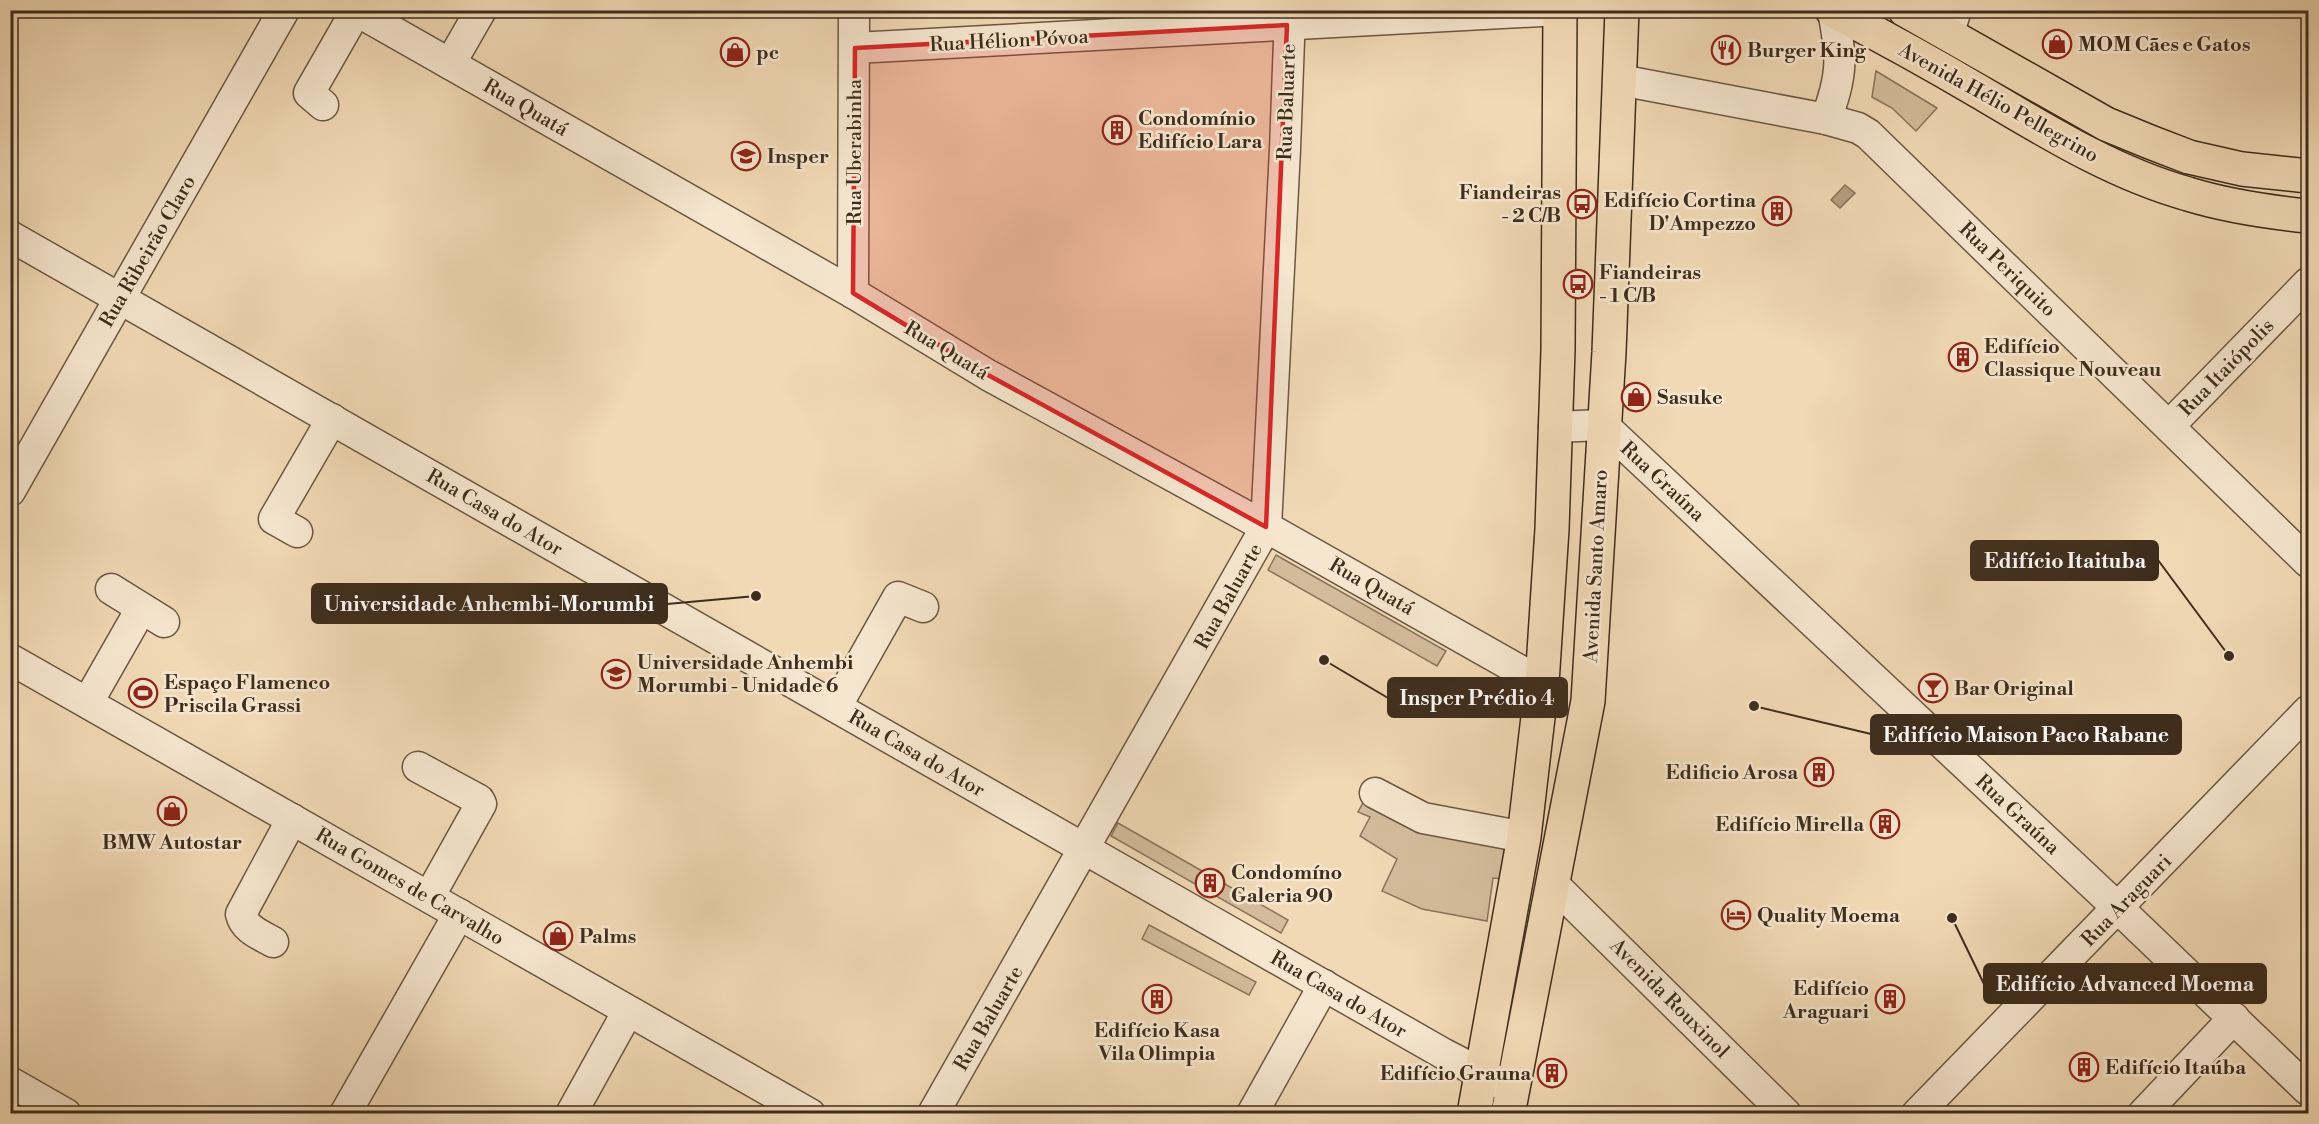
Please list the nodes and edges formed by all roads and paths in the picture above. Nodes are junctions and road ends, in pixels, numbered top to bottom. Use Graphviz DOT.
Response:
graph roads {
  1 [pos="284,10"];
  2 [pos="481,10"];
  3 [pos="854,10"];
  4 [pos="1560,10"];
  5 [pos="1622,10"];
  6 [pos="1905,10"];
  7 [pos="356,11"];
  8 [pos="1833,11"];
  9 [pos="1286,18"];
  10 [pos="1952,23"];
  11 [pos="855,48"];
  12 [pos="450,64"];
  13 [pos="1620,80"];
  14 [pos="323,105"];
  15 [pos="1826,119"];
  16 [pos="2308,176"];
  17 [pos="2308,216"];
  18 [pos="10,236"];
  19 [pos="2308,283"];
  20 [pos="853,292"];
  21 [pos="120,298"];
  22 [pos="332,419"];
  23 [pos="1603,425"];
  24 [pos="2169,426"];
  25 [pos="1554,427"];
  26 [pos="10,491"];
  27 [pos="1266,527"];
  28 [pos="297,532"];
  29 [pos="2308,562"];
  30 [pos="111,589"];
  31 [pos="923,608"];
  32 [pos="10,659"];
  33 [pos="1542,683"];
  34 [pos="88,702"];
  35 [pos="836,707"];
  36 [pos="2308,711"];
  37 [pos="418,767"];
  38 [pos="1375,793"];
  39 [pos="292,819"];
  40 [pos="1524,837"];
  41 [pos="1084,848"];
  42 [pos="1552,883"];
  43 [pos="429,897"];
  44 [pos="2119,909"];
  45 [pos="459,914"];
  46 [pos="273,942"];
  47 [pos="1324,985"];
  48 [pos="628,1011"];
  49 [pos="2234,1018"];
  50 [pos="1482,1075"];
  51 [pos="10,1082"];
  52 [pos="2308,1090"];
  53 [pos="1510,1101"];
  54 [pos="66,1113"];
  55 [pos="345,1113"];
  56 [pos="571,1113"];
  57 [pos="810,1113"];
  58 [pos="933,1113"];
  59 [pos="1252,1113"];
  60 [pos="1474,1113"];
  61 [pos="1786,1113"];
  62 [pos="1917,1113"];
  63 [pos="2142,1113"];
  1 -- 21 [label="street, Rua Ribeirão Claro"];
  2 -- 12 [label="street"];
  3 -- 11 [label="street, Rua Uberabinha"];
  4 -- 9 [label="street, Rua Hélion Póvoa"];
  4 -- 25 [label="main road"];
  5 -- 13 [label="main road, Avenida Santo Amaro"];
  6 -- 10 [label="main road, Avenida Hélio Pellegrino"];
  7 -- 12 [label="street, Rua Quatá"];
  7 -- 14 [label="street"];
  8 -- 15 [label="street"];
  8 -- 17 [label="main road, Avenida Hélio Pellegrino"];
  9 -- 11 [label="street, Rua Hélion Póvoa"];
  9 -- 27 [label="street, Rua Baluarte"];
  10 -- 16 [label="main road, Avenida Hélio Pellegrino"];
  11 -- 20 [label="street, Rua Uberabinha"];
  12 -- 20 [label="street, Rua Quatá"];
  13 -- 15 [label="street, Rua Periquito"];
  13 -- 23 [label="main road, Avenida Santo Amaro"];
  15 -- 24 [label="street, Rua Periquito"];
  18 -- 21 [label="street, Rua Casa do Ator"];
  19 -- 24 [label="street, Rua Itaiópolis"];
  20 -- 27 [label="street, Rua Quatá"];
  21 -- 22 [label="street, Rua Casa do Ator"];
  21 -- 26 [label="street, Rua Ribeirão Claro"];
  22 -- 28 [label="street"];
  22 -- 35 [label="street, Rua Casa do Ator"];
  23 -- 25 [label="street, Rua Graúna"];
  23 -- 42 [label="main road, Avenida Santo Amaro"];
  23 -- 44 [label="street, Rua Graúna"];
  24 -- 29 [label="street, Rua Periquito"];
  25 -- 33 [label="main road"];
  27 -- 33 [label="street, Rua Quatá"];
  27 -- 41 [label="street, Rua Baluarte"];
  30 -- 34 [label="street"];
  31 -- 35 [label="street"];
  32 -- 34 [label="street, Rua Gomes de Carvalho"];
  33 -- 40 [label="main road"];
  34 -- 39 [label="street, Rua Gomes de Carvalho"];
  35 -- 41 [label="street, Rua Casa do Ator"];
  36 -- 44 [label="street, Rua Araguari"];
  37 -- 43 [label="street"];
  38 -- 40 [label="street"];
  39 -- 43 [label="street, Rua Gomes de Carvalho"];
  39 -- 46 [label="street"];
  40 -- 50 [label="main road"];
  41 -- 47 [label="street, Rua Casa do Ator"];
  41 -- 58 [label="street, Rua Baluarte"];
  42 -- 53 [label="main road, Avenida Santo Amaro"];
  42 -- 61 [label="street, Avenida Rouxinol"];
  43 -- 45 [label="street, Rua Gomes de Carvalho"];
  44 -- 49 [label="street, Rua Graúna"];
  44 -- 62 [label="street, Rua Araguari"];
  45 -- 48 [label="street, Rua Gomes de Carvalho"];
  45 -- 55 [label="street"];
  47 -- 50 [label="street, Rua Casa do Ator"];
  47 -- 59 [label="street"];
  48 -- 56 [label="street"];
  48 -- 57 [label="street, Rua Gomes de Carvalho"];
  49 -- 52 [label="street, Rua Graúna"];
  49 -- 63 [label="street"];
  50 -- 53 [label="street, Rua Casa do Ator"];
  50 -- 60 [label="main road"];
  51 -- 54 [label="street"];
}
